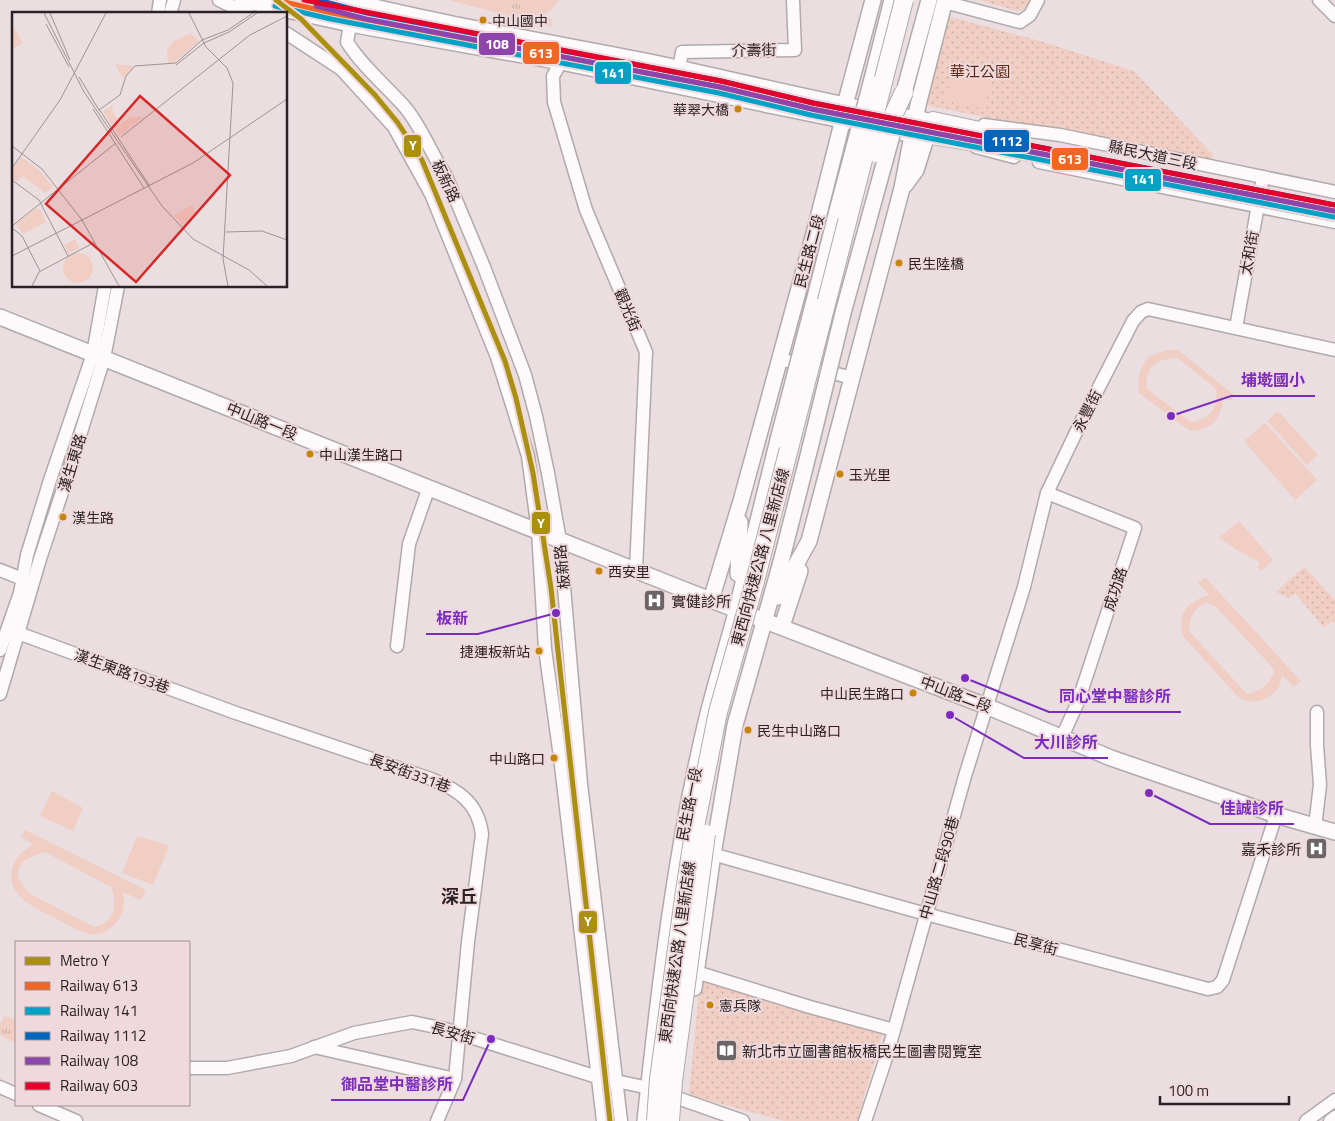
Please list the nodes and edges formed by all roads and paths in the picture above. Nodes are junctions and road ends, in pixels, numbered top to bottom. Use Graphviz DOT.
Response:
graph roads {
  1 [pos="219,0"];
  2 [pos="242,0"];
  3 [pos="793,0"];
  4 [pos="873,0"];
  5 [pos="892,0"];
  6 [pos="904,0"];
  7 [pos="916,0"];
  8 [pos="929,0"];
  9 [pos="1038,0"];
  10 [pos="1319,0"];
  11 [pos="349,1"];
  12 [pos="944,1"];
  13 [pos="244,12"];
  14 [pos="1335,16"];
  15 [pos="350,24"];
  16 [pos="288,34"];
  17 [pos="566,46"];
  18 [pos="561,62"];
  19 [pos="678,69"];
  20 [pos="871,83"];
  21 [pos="904,92"];
  22 [pos="845,105"];
  23 [pos="916,118"];
  24 [pos="842,120"];
  25 [pos="879,120"];
  26 [pos="926,132"];
  27 [pos="1006,142"];
  28 [pos="872,149"];
  29 [pos="1263,177"];
  30 [pos="1335,192"];
  31 [pos="1335,202"];
  32 [pos="1257,206"];
  33 [pos="1335,212"];
  34 [pos="1335,222"];
  35 [pos="105,288"];
  36 [pos="117,288"];
  37 [pos="0,317"];
  38 [pos="1236,328"];
  39 [pos="1335,350"];
  40 [pos="98,356"];
  41 [pos="780,359"];
  42 [pos="852,378"];
  43 [pos="429,487"];
  44 [pos="1047,493"];
  45 [pos="741,501"];
  46 [pos="531,528"];
  47 [pos="560,541"];
  48 [pos="809,541"];
  49 [pos="0,570"];
  50 [pos="636,570"];
  51 [pos="28,581"];
  52 [pos="711,600"];
  53 [pos="736,610"];
  54 [pos="765,620"];
  55 [pos="782,626"];
  56 [pos="12,632"];
  57 [pos="397,646"];
  58 [pos="0,650"];
  59 [pos="0,694"];
  60 [pos="986,706"];
  61 [pos="1318,712"];
  62 [pos="236,713"];
  63 [pos="1062,737"];
  64 [pos="1276,816"];
  65 [pos="1315,827"];
  66 [pos="1335,832"];
  67 [pos="681,844"];
  68 [pos="713,854"];
  69 [pos="926,914"];
  70 [pos="696,972"];
  71 [pos="894,1030"];
  72 [pos="458,1033"];
  73 [pos="314,1047"];
  74 [pos="190,1068"];
  75 [pos="597,1077"];
  76 [pos="455,1079"];
  77 [pos="615,1080"];
  78 [pos="0,1087"];
  79 [pos="649,1088"];
  80 [pos="15,1094"];
  81 [pos="680,1098"];
  82 [pos="1335,1100"];
  83 [pos="41,1106"];
  84 [pos="1335,1117"];
  85 [pos="73,1120"];
  86 [pos="437,1121"];
  87 [pos="603,1121"];
  88 [pos="621,1121"];
  89 [pos="645,1121"];
  90 [pos="656,1121"];
  91 [pos="670,1121"];
  92 [pos="678,1121"];
  93 [pos="744,1121"];
  94 [pos="865,1121"];
  95 [pos="1306,1121"];
  96 [pos="1330,1121"];
  1 -- 13 [label="street"];
  2 -- 15 [label="main road"];
  3 -- 19 [label="street, 介壽街"];
  4 -- 22 [label="main road, 民生路二段"];
  5 -- 20 [label="main road"];
  6 -- 28 [label="highway, 東西向快速公路 八里新店線, bridge"];
  7 -- 28 [label="highway, 東西向快速公路 八里新店線, bridge"];
  8 -- 21 [label="main road"];
  9 -- 12 [label="street"];
  10 -- 14 [label="street"];
  11 -- 15 [label="street, 板新路"];
  11 -- 17 [label="main road"];
  12 -- 23 [label="main road"];
  15 -- 18 [label="main road"];
  15 -- 47 [label="street, 板新路"];
  16 -- 46 [label="street, 板新路"];
  17 -- 18 [label="street, 觀光街"];
  17 -- 19 [label="main road"];
  18 -- 24 [label="main road"];
  18 -- 50 [label="street, 觀光街"];
  19 -- 22 [label="main road"];
  20 -- 28 [label="highway, bridge"];
  20 -- 53 [label="main road, bridge"];
  21 -- 28 [label="highway, bridge"];
  21 -- 54 [label="main road, bridge"];
  22 -- 24 [label="main road, 民生路二段"];
  22 -- 25 [label="main road"];
  23 -- 25 [label="main road, 縣民大道三段"];
  23 -- 26 [label="main road, 縣民大道三段"];
  24 -- 25 [label="main road"];
  24 -- 41 [label="main road, 民生路二段"];
  25 -- 26 [label="main road, 縣民大道三段"];
  26 -- 27 [label="highway"];
  26 -- 29 [label="street, 縣民大道三段"];
  26 -- 32 [label="street, 縣民大道三段"];
  26 -- 42 [label="main road"];
  27 -- 31 [label="highway"];
  27 -- 33 [label="highway, bridge"];
  28 -- 90 [label="highway, 東西向快速公路 八里新店線, bridge"];
  28 -- 91 [label="highway, 東西向快速公路 八里新店線, bridge"];
  29 -- 30 [label="street, 縣民大道三段"];
  29 -- 32 [label="street, 太和街"];
  32 -- 34 [label="street, 縣民大道三段"];
  32 -- 38 [label="street, 太和街"];
  35 -- 40 [label="street, 漢生東路"];
  36 -- 40 [label="street, 漢生東路"];
  37 -- 40 [label="main road, 中山路一段"];
  38 -- 39 [label="street, 永豐街"];
  38 -- 44 [label="street, 永豐街"];
  40 -- 43 [label="main road, 中山路一段"];
  40 -- 51 [label="street, 漢生東路"];
  41 -- 42 [label="street"];
  41 -- 45 [label="main road, 民生路二段"];
  42 -- 48 [label="main road"];
  43 -- 46 [label="main road, 中山路一段"];
  43 -- 57 [label="street"];
  44 -- 60 [label="street, 永豐街"];
  44 -- 63 [label="street, 成功路"];
  45 -- 52 [label="main road, 民生路二段"];
  45 -- 53 [label="main road, 民生路二段"];
  46 -- 47 [label="main road, 中山路二段"];
  46 -- 75 [label="street, 板新路"];
  47 -- 50 [label="main road, 中山路二段"];
  47 -- 77 [label="street, 板新路"];
  48 -- 54 [label="main road"];
  48 -- 55 [label="main road"];
  49 -- 51 [label="street"];
  50 -- 52 [label="main road, 中山路二段"];
  51 -- 56 [label="street, 漢生東路"];
  52 -- 53 [label="main road, 中山路二段"];
  53 -- 54 [label="main road, 中山路二段"];
  53 -- 67 [label="main road, 民生路一段"];
  54 -- 55 [label="main road, 中山路二段"];
  54 -- 68 [label="main road, 民生路一段"];
  55 -- 60 [label="main road, 中山路二段"];
  56 -- 58 [label="street, 漢生東路"];
  56 -- 59 [label="street, 漢生東路"];
  56 -- 62 [label="street, 漢生東路193巷"];
  60 -- 63 [label="main road, 中山路二段"];
  60 -- 69 [label="street, 中山路二段90巷"];
  61 -- 65 [label="street"];
  62 -- 72 [label="street, 長安街331巷"];
  63 -- 64 [label="main road, 中山路二段"];
  64 -- 65 [label="main road, 中山路二段"];
  64 -- 69 [label="street, 民享街"];
  65 -- 66 [label="main road, 中山路二段"];
  67 -- 68 [label="street, 民享街"];
  67 -- 79 [label="main road, 民生路一段"];
  68 -- 69 [label="street, 民享街"];
  68 -- 70 [label="main road, 民生路一段"];
  69 -- 71 [label="street, 中山路二段90巷"];
  70 -- 71 [label="street"];
  70 -- 81 [label="main road, 民生路一段"];
  71 -- 94 [label="street, 中山路二段90巷"];
  72 -- 73 [label="street, 長安街"];
  72 -- 75 [label="street, 長安街"];
  72 -- 76 [label="street, 長安街331巷"];
  73 -- 74 [label="street, 長安街"];
  73 -- 76 [label="street"];
  75 -- 77 [label="street, 長安街"];
  75 -- 87 [label="street, 板新路"];
  76 -- 86 [label="street, 長安街331巷"];
  77 -- 79 [label="street, 長安街"];
  77 -- 88 [label="street, 板新路"];
  78 -- 80 [label="street"];
  79 -- 81 [label="street, 長安街"];
  79 -- 89 [label="main road, 民生路一段"];
  81 -- 92 [label="main road, 民生路一段"];
  81 -- 93 [label="street, 長安街"];
  82 -- 95 [label="street"];
  83 -- 85 [label="street"];
  84 -- 96 [label="street"];
}
